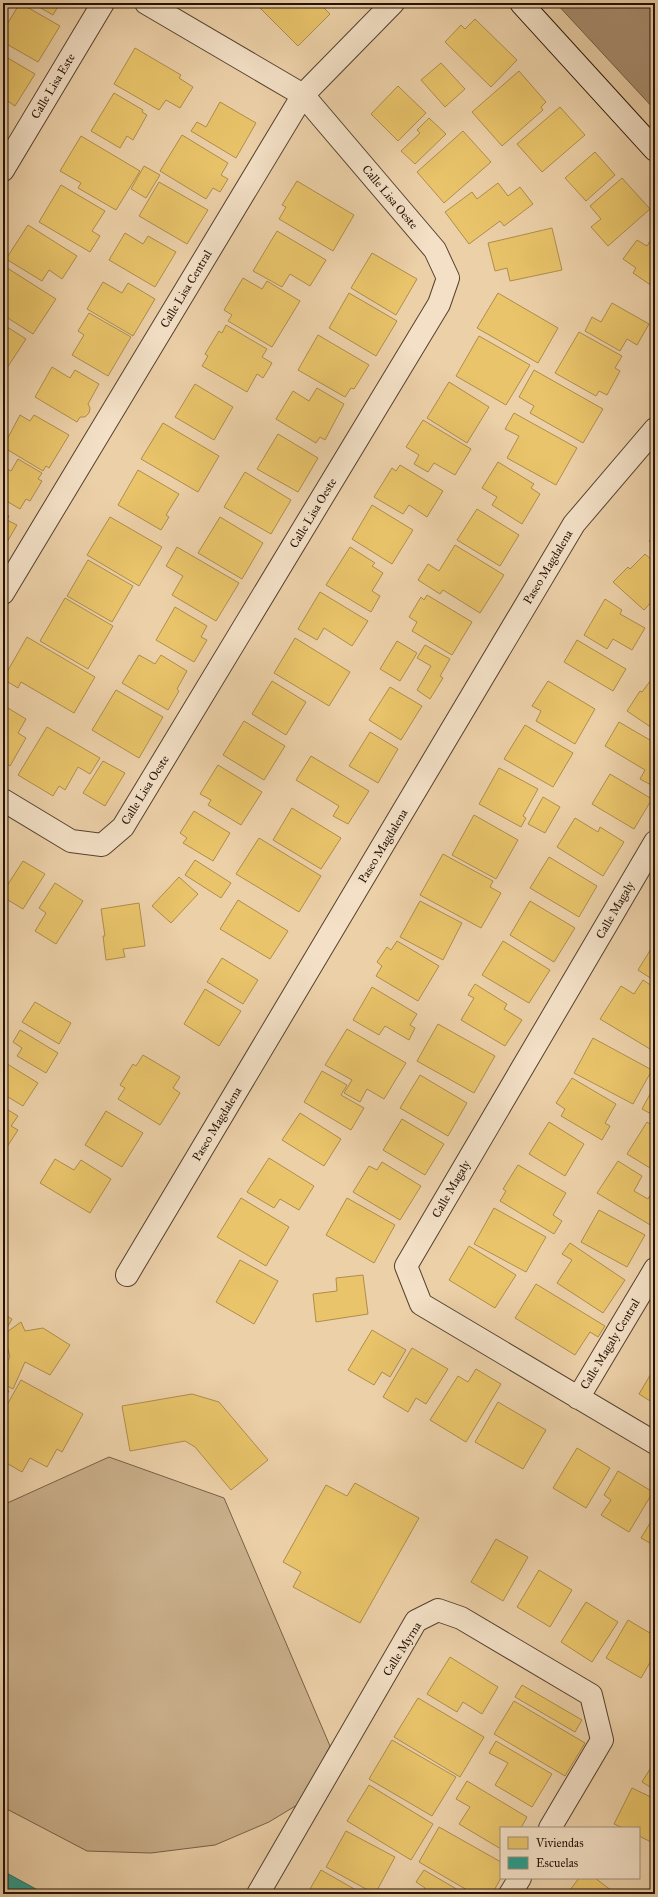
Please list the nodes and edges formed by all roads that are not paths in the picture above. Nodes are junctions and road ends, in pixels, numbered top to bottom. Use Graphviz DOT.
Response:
graph roads {
  1 [pos="103,3"];
  2 [pos="146,3"];
  3 [pos="393,3"];
  4 [pos="521,3"];
  5 [pos="303,95"];
  6 [pos="655,150"];
  7 [pos="3,170"];
  8 [pos="655,429"];
  9 [pos="3,593"];
  10 [pos="3,800"];
  11 [pos="655,842"];
  12 [pos="655,1269"];
  13 [pos="127,1275"];
  14 [pos="578,1398"];
  15 [pos="655,1443"];
  16 [pos="551,1827"];
  17 [pos="519,1879"];
  18 [pos="258,1894"];
  19 [pos="510,1894"];
  1 -- 7 [label="street, Calle Lisa Este"];
  2 -- 5 [label="street"];
  3 -- 5 [label="street, Calle Lisa Central"];
  4 -- 6 [label="street"];
  5 -- 9 [label="street, Calle Lisa Central"];
  5 -- 10 [label="street, Calle Lisa Oeste"];
  8 -- 13 [label="street, Paseo Magdalena"];
  11 -- 14 [label="street, Calle Magaly"];
  12 -- 14 [label="street, Calle Magaly Central"];
  14 -- 15 [label="street, Calle Magaly"];
  16 -- 18 [label="street, Calle Myrna"];
  17 -- 19 [label="street"];
}
